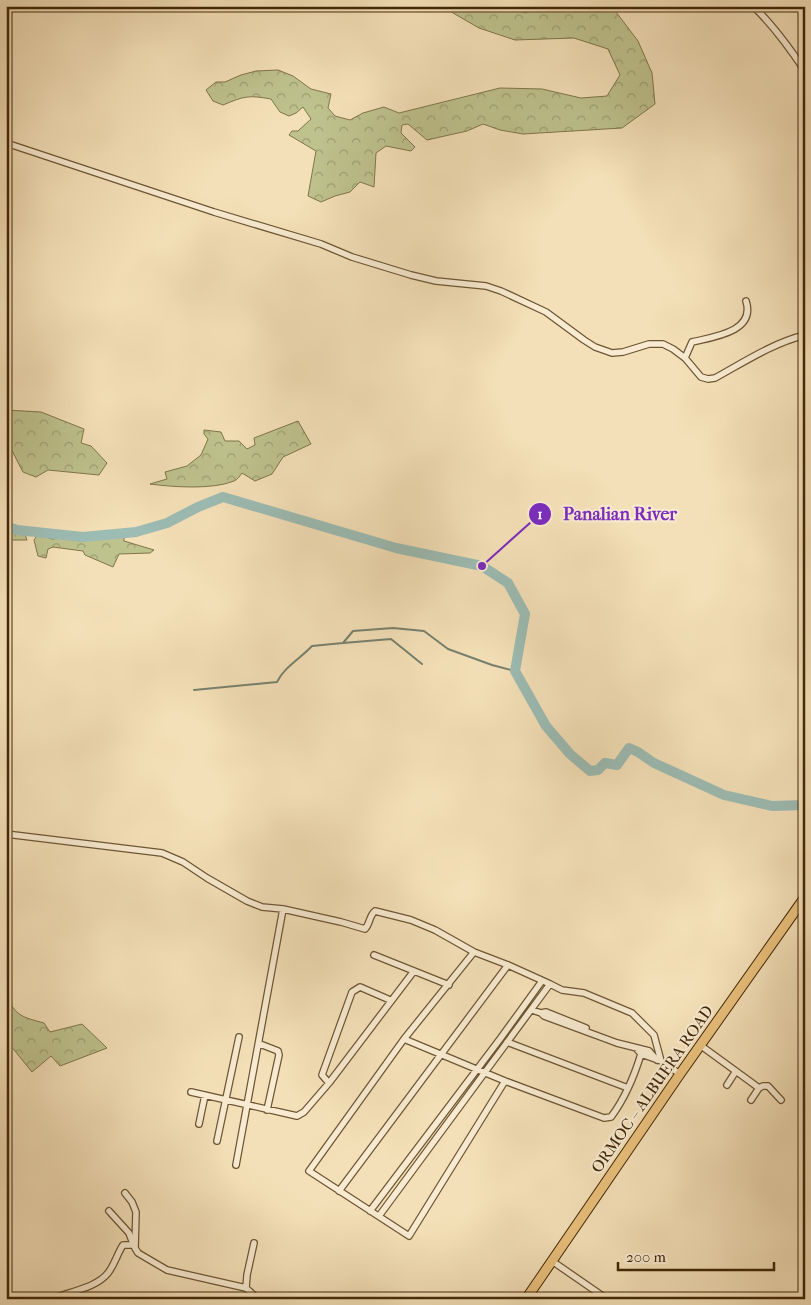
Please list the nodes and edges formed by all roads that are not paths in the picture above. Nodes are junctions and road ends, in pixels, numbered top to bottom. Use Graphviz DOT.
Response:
graph roads {
  1 [pos="753,6"];
  2 [pos="805,71"];
  3 [pos="6,143"];
  4 [pos="746,300"];
  5 [pos="805,334"];
  6 [pos="685,358"];
  7 [pos="6,834"];
  8 [pos="805,896"];
  9 [pos="284,909"];
  10 [pos="474,952"];
  11 [pos="374,954"];
  12 [pos="508,965"];
  13 [pos="414,971"];
  14 [pos="542,981"];
  15 [pos="550,984"];
  16 [pos="449,985"];
  17 [pos="390,1000"];
  18 [pos="532,1010"];
  19 [pos="239,1037"];
  20 [pos="404,1039"];
  21 [pos="507,1042"];
  22 [pos="260,1044"];
  23 [pos="700,1045"];
  24 [pos="636,1048"];
  25 [pos="441,1054"];
  26 [pos="642,1054"];
  27 [pos="659,1060"];
  28 [pos="477,1069"];
  29 [pos="736,1071"];
  30 [pos="484,1072"];
  31 [pos="680,1074"];
  32 [pos="505,1081"];
  33 [pos="328,1083"];
  34 [pos="726,1085"];
  35 [pos="628,1088"];
  36 [pos="759,1088"];
  37 [pos="191,1092"];
  38 [pos="205,1094"];
  39 [pos="225,1100"];
  40 [pos="751,1100"];
  41 [pos="781,1100"];
  42 [pos="246,1105"];
  43 [pos="267,1110"];
  44 [pos="199,1124"];
  45 [pos="217,1141"];
  46 [pos="236,1165"];
  47 [pos="339,1191"];
  48 [pos="125,1192"];
  49 [pos="109,1211"];
  50 [pos="370,1211"];
  51 [pos="378,1216"];
  52 [pos="254,1243"];
  53 [pos="135,1246"];
  54 [pos="552,1261"];
  55 [pos="246,1288"];
  56 [pos="58,1297"];
  57 [pos="258,1299"];
  58 [pos="526,1299"];
  59 [pos="607,1299"];
  1 -- 2 [label="street"];
  3 -- 6 [label="street"];
  4 -- 6 [label="street"];
  5 -- 6 [label="street"];
  7 -- 9 [label="street"];
  8 -- 23 [label="highway, ORMOC – ALBUERA ROAD"];
  9 -- 10 [label="street"];
  9 -- 22 [label="street"];
  10 -- 12 [label="street"];
  10 -- 16 [label="street"];
  11 -- 13 [label="street"];
  12 -- 14 [label="street"];
  12 -- 25 [label="street"];
  13 -- 16 [label="street"];
  13 -- 17 [label="street"];
  14 -- 15 [label="street"];
  14 -- 28 [label="street"];
  15 -- 18 [label="street"];
  15 -- 27 [label="street"];
  16 -- 20 [label="street"];
  17 -- 33 [label="street"];
  17 -- 33 [label="street"];
  18 -- 21 [label="street"];
  18 -- 24 [label="street"];
  19 -- 39 [label="street"];
  20 -- 25 [label="street"];
  20 -- 47 [label="street"];
  21 -- 30 [label="street"];
  21 -- 35 [label="street"];
  22 -- 42 [label="street"];
  22 -- 43 [label="street"];
  23 -- 29 [label="street"];
  23 -- 31 [label="highway, ORMOC – ALBUERA ROAD"];
  24 -- 26 [label="street"];
  24 -- 27 [label="street"];
  25 -- 28 [label="street"];
  25 -- 47 [label="street"];
  26 -- 27 [label="street"];
  26 -- 35 [label="street"];
  27 -- 31 [label="street"];
  28 -- 30 [label="street"];
  28 -- 50 [label="street"];
  29 -- 34 [label="street"];
  29 -- 36 [label="street"];
  30 -- 32 [label="street"];
  30 -- 51 [label="street"];
  31 -- 54 [label="highway, ORMOC – ALBUERA ROAD"];
  32 -- 35 [label="street"];
  32 -- 51 [label="street"];
  33 -- 43 [label="street"];
  36 -- 40 [label="street"];
  36 -- 41 [label="street"];
  37 -- 38 [label="street"];
  38 -- 39 [label="street"];
  38 -- 44 [label="street"];
  39 -- 42 [label="street"];
  39 -- 45 [label="street"];
  42 -- 43 [label="street"];
  42 -- 46 [label="street"];
  47 -- 50 [label="street"];
  48 -- 53 [label="street"];
  49 -- 53 [label="street"];
  50 -- 51 [label="street"];
  52 -- 55 [label="street"];
  53 -- 55 [label="street"];
  53 -- 56 [label="street"];
  54 -- 58 [label="highway, ORMOC – ALBUERA ROAD"];
  54 -- 59 [label="street"];
  55 -- 57 [label="street"];
}
